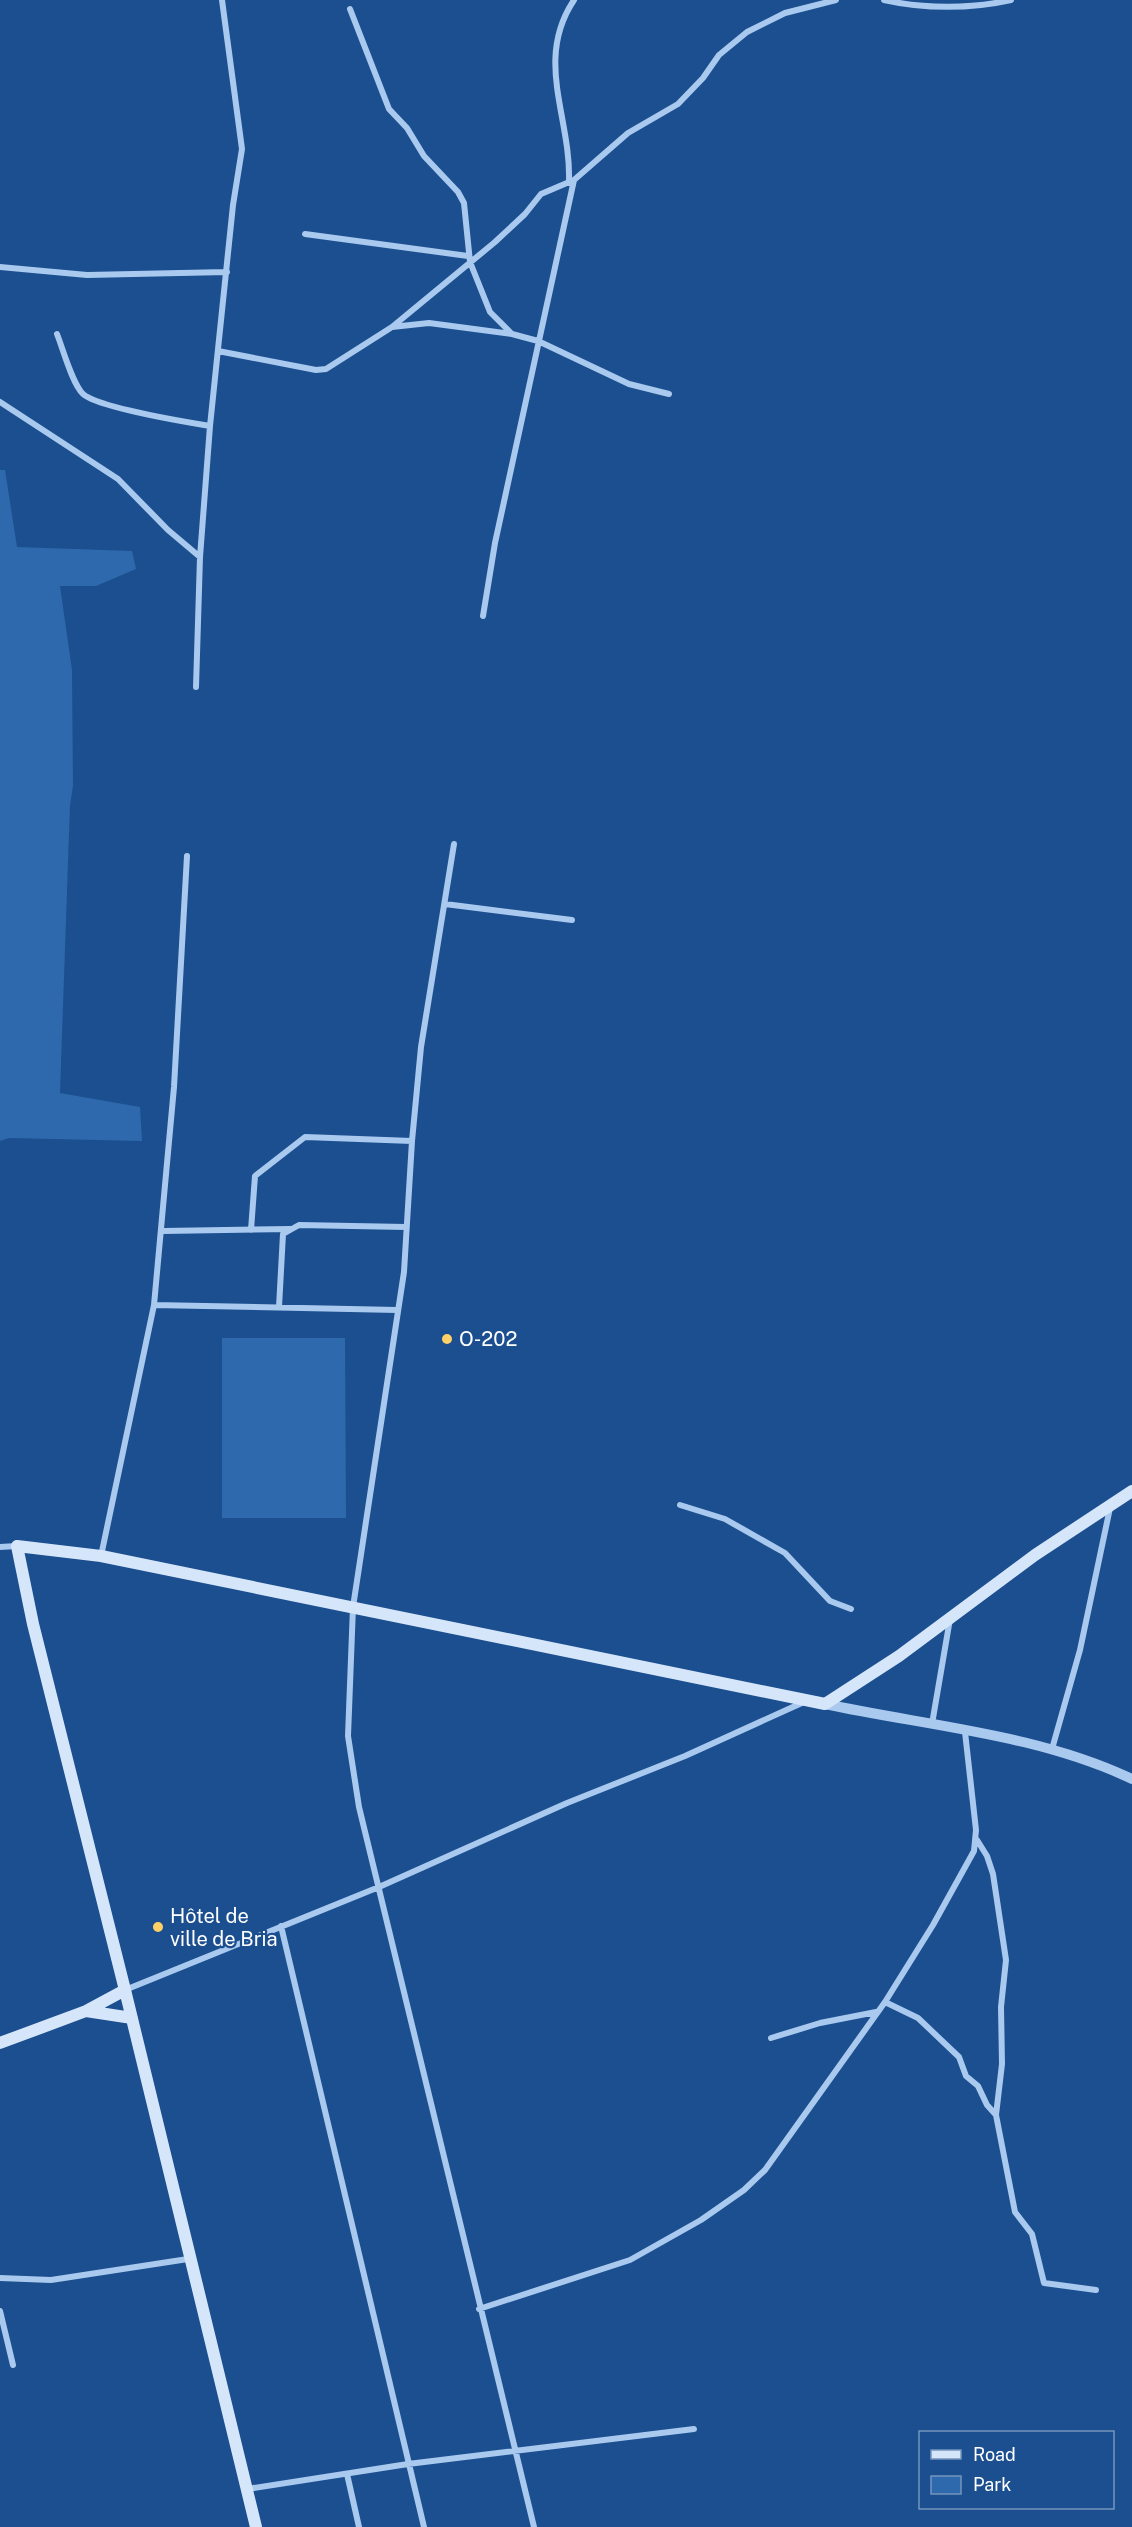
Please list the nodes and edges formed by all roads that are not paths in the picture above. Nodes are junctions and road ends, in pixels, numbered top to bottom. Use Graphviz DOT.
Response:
graph roads {
  1 [pos="222,0"];
  2 [pos="574,0"];
  3 [pos="836,0"];
  4 [pos="884,0"];
  5 [pos="1011,0"];
  6 [pos="350,9"];
  7 [pos="572,181"];
  8 [pos="305,234"];
  9 [pos="469,259"];
  10 [pos="0,267"];
  11 [pos="227,272"];
  12 [pos="392,327"];
  13 [pos="57,334"];
  14 [pos="512,334"];
  15 [pos="538,341"];
  16 [pos="218,351"];
  17 [pos="669,394"];
  18 [pos="0,402"];
  19 [pos="210,426"];
  20 [pos="200,557"];
  21 [pos="483,616"];
  22 [pos="196,687"];
  23 [pos="454,844"];
  24 [pos="187,856"];
  25 [pos="445,904"];
  26 [pos="572,920"];
  27 [pos="412,1141"];
  28 [pos="406,1227"];
  29 [pos="291,1229"];
  30 [pos="251,1230"];
  31 [pos="163,1231"];
  32 [pos="154,1305"];
  33 [pos="279,1307"];
  34 [pos="397,1310"];
  35 [pos="1132,1491"];
  36 [pos="680,1505"];
  37 [pos="1110,1506"];
  38 [pos="17,1546"];
  39 [pos="0,1547"];
  40 [pos="101,1556"];
  41 [pos="353,1607"];
  42 [pos="851,1609"];
  43 [pos="950,1618"];
  44 [pos="805,1701"];
  45 [pos="825,1704"];
  46 [pos="932,1725"];
  47 [pos="965,1732"];
  48 [pos="1052,1749"];
  49 [pos="1132,1779"];
  50 [pos="976,1839"];
  51 [pos="378,1887"];
  52 [pos="281,1926"];
  53 [pos="125,1990"];
  54 [pos="885,2002"];
  55 [pos="86,2011"];
  56 [pos="876,2012"];
  57 [pos="132,2018"];
  58 [pos="771,2038"];
  59 [pos="0,2043"];
  60 [pos="996,2115"];
  61 [pos="188,2259"];
  62 [pos="0,2278"];
  63 [pos="1096,2290"];
  64 [pos="479,2309"];
  65 [pos="0,2311"];
  66 [pos="13,2365"];
  67 [pos="694,2429"];
  68 [pos="517,2452"];
  69 [pos="408,2464"];
  70 [pos="347,2474"];
  71 [pos="247,2489"];
  72 [pos="256,2527"];
  73 [pos="359,2527"];
  74 [pos="424,2527"];
  75 [pos="534,2527"];
  1 -- 11 [label="street"];
  2 -- 7 [label="street"];
  3 -- 7 [label="street"];
  4 -- 5 [label="street"];
  6 -- 9 [label="street"];
  7 -- 9 [label="street"];
  7 -- 15 [label="street"];
  8 -- 9 [label="street"];
  9 -- 12 [label="street"];
  9 -- 14 [label="street"];
  10 -- 11 [label="street"];
  11 -- 16 [label="street"];
  12 -- 14 [label="street"];
  12 -- 16 [label="street"];
  13 -- 19 [label="street"];
  14 -- 15 [label="street"];
  15 -- 17 [label="street"];
  15 -- 21 [label="street"];
  16 -- 19 [label="street"];
  18 -- 20 [label="street"];
  19 -- 20 [label="street"];
  20 -- 22 [label="street"];
  23 -- 25 [label="street"];
  24 -- 31 [label="street"];
  25 -- 26 [label="street"];
  25 -- 27 [label="street"];
  27 -- 28 [label="street"];
  27 -- 30 [label="street"];
  28 -- 29 [label="street"];
  28 -- 34 [label="street"];
  29 -- 30 [label="street"];
  29 -- 33 [label="street"];
  30 -- 31 [label="street"];
  31 -- 32 [label="street"];
  32 -- 33 [label="street"];
  32 -- 40 [label="street"];
  33 -- 34 [label="street"];
  34 -- 41 [label="street"];
  35 -- 37 [label="main road"];
  36 -- 42 [label="street"];
  37 -- 43 [label="main road"];
  37 -- 48 [label="street"];
  38 -- 39 [label="street"];
  38 -- 40 [label="main road"];
  38 -- 53 [label="main road"];
  40 -- 41 [label="main road"];
  41 -- 44 [label="main road"];
  41 -- 51 [label="street"];
  43 -- 45 [label="main road"];
  43 -- 46 [label="street"];
  44 -- 45 [label="main road"];
  44 -- 51 [label="street"];
  45 -- 46 [label="street"];
  46 -- 47 [label="street"];
  47 -- 48 [label="street"];
  47 -- 50 [label="street"];
  48 -- 49 [label="street"];
  50 -- 54 [label="street"];
  50 -- 60 [label="street"];
  51 -- 52 [label="street"];
  51 -- 64 [label="street"];
  52 -- 53 [label="street"];
  52 -- 69 [label="street"];
  53 -- 55 [label="main road"];
  53 -- 57 [label="main road"];
  54 -- 56 [label="street"];
  54 -- 60 [label="street"];
  55 -- 57 [label="main road"];
  55 -- 59 [label="main road"];
  56 -- 58 [label="street"];
  56 -- 64 [label="street"];
  57 -- 61 [label="main road"];
  60 -- 63 [label="street"];
  61 -- 62 [label="street"];
  61 -- 71 [label="main road"];
  64 -- 68 [label="street"];
  65 -- 66 [label="street"];
  67 -- 68 [label="street"];
  68 -- 69 [label="street"];
  68 -- 75 [label="street"];
  69 -- 70 [label="street"];
  69 -- 74 [label="street"];
  70 -- 71 [label="street"];
  70 -- 73 [label="street"];
  71 -- 72 [label="main road"];
}
